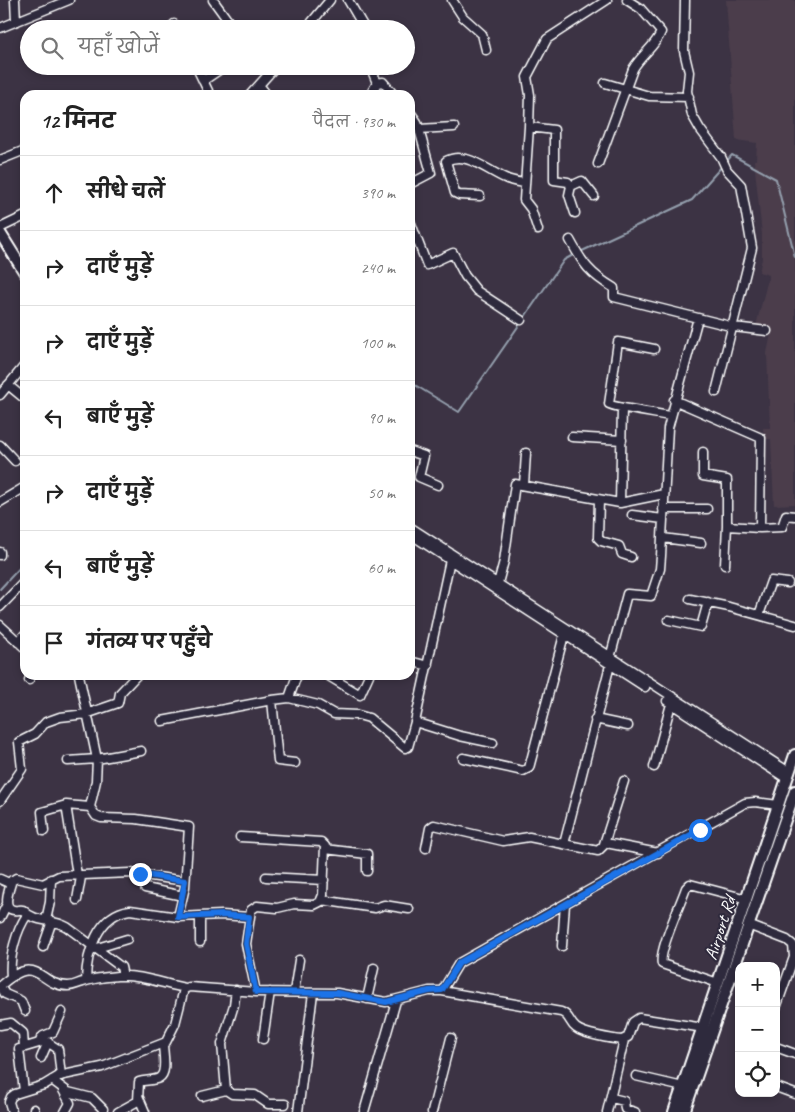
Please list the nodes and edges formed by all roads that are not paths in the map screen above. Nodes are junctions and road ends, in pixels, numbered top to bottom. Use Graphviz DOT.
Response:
graph roads {
  1 [pos="15,0"];
  2 [pos="69,0"];
  3 [pos="213,0"];
  4 [pos="329,0"];
  5 [pos="348,0"];
  6 [pos="452,0"];
  7 [pos="607,0"];
  8 [pos="627,0"];
  9 [pos="684,0"];
  10 [pos="20,20"];
  11 [pos="21,20"];
  12 [pos="227,20"];
  13 [pos="313,20"];
  14 [pos="360,20"];
  15 [pos="16,22"];
  16 [pos="0,28"];
  17 [pos="486,50"];
  18 [pos="200,75"];
  19 [pos="212,75"];
  20 [pos="267,75"];
  21 [pos="371,75"];
  22 [pos="203,81"];
  23 [pos="604,84"];
  24 [pos="259,85"];
  25 [pos="208,90"];
  26 [pos="254,90"];
  27 [pos="263,90"];
  28 [pos="374,90"];
  29 [pos="375,90"];
  30 [pos="390,90"];
  31 [pos="625,90"];
  32 [pos="689,97"];
  33 [pos="454,127"];
  34 [pos="529,127"];
  35 [pos="416,128"];
  36 [pos="20,152"];
  37 [pos="0,160"];
  38 [pos="598,164"];
  39 [pos="415,182"];
  40 [pos="524,183"];
  41 [pos="572,186"];
  42 [pos="480,196"];
  43 [pos="594,196"];
  44 [pos="575,213"];
  45 [pos="20,218"];
  46 [pos="0,228"];
  47 [pos="538,230"];
  48 [pos="0,233"];
  49 [pos="415,234"];
  50 [pos="570,240"];
  51 [pos="20,265"];
  52 [pos="698,318"];
  53 [pos="522,320"];
  54 [pos="734,327"];
  55 [pos="767,331"];
  56 [pos="654,349"];
  57 [pos="20,372"];
  58 [pos="8,385"];
  59 [pos="716,392"];
  60 [pos="0,395"];
  61 [pos="20,395"];
  62 [pos="674,400"];
  63 [pos="622,408"];
  64 [pos="670,416"];
  65 [pos="572,436"];
  66 [pos="622,440"];
  67 [pos="0,445"];
  68 [pos="703,452"];
  69 [pos="415,453"];
  70 [pos="526,453"];
  71 [pos="15,461"];
  72 [pos="438,485"];
  73 [pos="524,485"];
  74 [pos="20,490"];
  75 [pos="664,494"];
  76 [pos="599,500"];
  77 [pos="0,502"];
  78 [pos="620,502"];
  79 [pos="663,509"];
  80 [pos="707,509"];
  81 [pos="632,515"];
  82 [pos="795,516"];
  83 [pos="663,519"];
  84 [pos="726,526"];
  85 [pos="760,528"];
  86 [pos="415,530"];
  87 [pos="663,538"];
  88 [pos="415,541"];
  89 [pos="702,543"];
  90 [pos="631,557"];
  91 [pos="450,560"];
  92 [pos="725,565"];
  93 [pos="498,583"];
  94 [pos="788,583"];
  95 [pos="20,586"];
  96 [pos="690,599"];
  97 [pos="708,602"];
  98 [pos="0,607"];
  99 [pos="760,615"];
  100 [pos="669,620"];
  101 [pos="0,625"];
  102 [pos="795,625"];
  103 [pos="564,635"];
  104 [pos="20,640"];
  105 [pos="18,642"];
  106 [pos="610,661"];
  107 [pos="415,662"];
  108 [pos="428,666"];
  109 [pos="80,680"];
  110 [pos="133,680"];
  111 [pos="295,680"];
  112 [pos="335,680"];
  113 [pos="367,680"];
  114 [pos="289,698"];
  115 [pos="272,700"];
  116 [pos="671,704"];
  117 [pos="86,714"];
  118 [pos="595,719"];
  119 [pos="162,721"];
  120 [pos="415,722"];
  121 [pos="628,726"];
  122 [pos="493,743"];
  123 [pos="141,751"];
  124 [pos="795,755"];
  125 [pos="463,758"];
  126 [pos="97,759"];
  127 [pos="68,761"];
  128 [pos="295,763"];
  129 [pos="654,767"];
  130 [pos="788,776"];
  131 [pos="624,781"];
  132 [pos="795,790"];
  133 [pos="0,801"];
  134 [pos="778,804"];
  135 [pos="66,805"];
  136 [pos="90,807"];
  137 [pos="44,831"];
  138 [pos="240,836"];
  139 [pos="564,844"];
  140 [pos="604,844"];
  141 [pos="426,848"];
  142 [pos="325,849"];
  143 [pos="658,853"];
  144 [pos="367,871"];
  145 [pos="79,876"];
  146 [pos="266,877"];
  147 [pos="51,879"];
  148 [pos="0,880"];
  149 [pos="12,880"];
  150 [pos="324,880"];
  151 [pos="185,881"];
  152 [pos="145,888"];
  153 [pos="183,896"];
  154 [pos="747,899"];
  155 [pos="77,900"];
  156 [pos="321,900"];
  157 [pos="7,904"];
  158 [pos="565,904"];
  159 [pos="409,909"];
  160 [pos="27,915"];
  161 [pos="178,917"];
  162 [pos="200,917"];
  163 [pos="249,917"];
  164 [pos="0,918"];
  165 [pos="49,921"];
  166 [pos="748,925"];
  167 [pos="127,939"];
  168 [pos="200,942"];
  169 [pos="562,946"];
  170 [pos="42,947"];
  171 [pos="93,949"];
  172 [pos="299,960"];
  173 [pos="374,968"];
  174 [pos="11,976"];
  175 [pos="123,976"];
  176 [pos="86,981"];
  177 [pos="718,983"];
  178 [pos="0,986"];
  179 [pos="185,988"];
  180 [pos="236,990"];
  181 [pos="442,990"];
  182 [pos="256,992"];
  183 [pos="270,992"];
  184 [pos="294,992"];
  185 [pos="313,993"];
  186 [pos="367,999"];
  187 [pos="396,1001"];
  188 [pos="776,1007"];
  189 [pos="25,1011"];
  190 [pos="62,1012"];
  191 [pos="0,1025"];
  192 [pos="704,1028"];
  193 [pos="451,1038"];
  194 [pos="262,1039"];
  195 [pos="45,1040"];
  196 [pos="624,1040"];
  197 [pos="163,1044"];
  198 [pos="24,1046"];
  199 [pos="780,1048"];
  200 [pos="795,1054"];
  201 [pos="41,1058"];
  202 [pos="61,1076"];
  203 [pos="636,1076"];
  204 [pos="52,1080"];
  205 [pos="682,1087"];
  206 [pos="780,1088"];
  207 [pos="63,1089"];
  208 [pos="226,1090"];
  209 [pos="24,1091"];
  210 [pos="795,1094"];
  211 [pos="202,1096"];
  212 [pos="139,1098"];
  213 [pos="612,1098"];
  214 [pos="285,1104"];
  215 [pos="103,1109"];
  216 [pos="12,1112"];
  217 [pos="65,1112"];
  218 [pos="118,1112"];
  219 [pos="145,1112"];
  220 [pos="298,1112"];
  221 [pos="364,1112"];
  222 [pos="432,1112"];
  223 [pos="607,1112"];
  224 [pos="635,1112"];
  225 [pos="674,1112"];
  226 [pos="684,1112"];
  1 -- 15 [label="street"];
  2 -- 11 [label="street"];
  3 -- 12 [label="street"];
  4 -- 13 [label="street"];
  5 -- 14 [label="street"];
  6 -- 17 [label="street"];
  7 -- 34 [label="street"];
  8 -- 31 [label="street"];
  9 -- 32 [label="street"];
  10 -- 15 [label="street"];
  15 -- 16 [label="street"];
  18 -- 22 [label="street"];
  19 -- 22 [label="street"];
  20 -- 24 [label="street"];
  21 -- 28 [label="street"];
  22 -- 25 [label="street"];
  23 -- 31 [label="street"];
  24 -- 26 [label="street"];
  24 -- 27 [label="street"];
  29 -- 30 [label="street"];
  31 -- 32 [label="street"];
  31 -- 38 [label="street"];
  32 -- 54 [label="street"];
  33 -- 35 [label="street"];
  34 -- 40 [label="street"];
  34 -- 41 [label="street"];
  35 -- 39 [label="street"];
  36 -- 37 [label="street"];
  40 -- 42 [label="street"];
  40 -- 47 [label="street"];
  41 -- 43 [label="street"];
  41 -- 44 [label="street"];
  45 -- 46 [label="street"];
  48 -- 51 [label="main road"];
  49 -- 53 [label="street"];
  50 -- 52 [label="street"];
  52 -- 54 [label="street"];
  52 -- 62 [label="street"];
  54 -- 55 [label="street"];
  54 -- 59 [label="street"];
  56 -- 63 [label="street"];
  57 -- 58 [label="street"];
  58 -- 60 [label="street"];
  58 -- 61 [label="street"];
  62 -- 64 [label="street"];
  62 -- 85 [label="street"];
  63 -- 64 [label="street"];
  63 -- 66 [label="street"];
  64 -- 75 [label="street"];
  65 -- 66 [label="street"];
  66 -- 78 [label="street"];
  67 -- 71 [label="street"];
  68 -- 84 [label="street"];
  69 -- 72 [label="street"];
  70 -- 73 [label="street"];
  73 -- 76 [label="street"];
  73 -- 93 [label="street"];
  74 -- 77 [label="street"];
  75 -- 78 [label="street"];
  75 -- 79 [label="street"];
  76 -- 78 [label="street"];
  76 -- 90 [label="street"];
  79 -- 80 [label="street"];
  79 -- 83 [label="street"];
  81 -- 83 [label="street"];
  82 -- 85 [label="street"];
  83 -- 87 [label="street"];
  84 -- 85 [label="street"];
  84 -- 92 [label="street"];
  86 -- 93 [label="street"];
  87 -- 89 [label="street"];
  87 -- 106 [label="street"];
  88 -- 91 [label="street"];
  91 -- 103 [label="street"];
  91 -- 108 [label="street"];
  93 -- 106 [label="street"];
  94 -- 99 [label="street"];
  95 -- 98 [label="street"];
  96 -- 97 [label="street"];
  97 -- 99 [label="street"];
  97 -- 100 [label="street"];
  99 -- 102 [label="street"];
  101 -- 105 [label="street"];
  103 -- 106 [label="street"];
  103 -- 125 [label="street"];
  104 -- 105 [label="street"];
  106 -- 116 [label="street"];
  106 -- 118 [label="street"];
  106 -- 130 [label="street"];
  107 -- 108 [label="street"];
  108 -- 120 [label="street"];
  109 -- 117 [label="street"];
  110 -- 117 [label="street"];
  111 -- 114 [label="street"];
  112 -- 113 [label="street"];
  114 -- 115 [label="street"];
  114 -- 120 [label="street"];
  115 -- 119 [label="street"];
  115 -- 128 [label="street"];
  116 -- 129 [label="street"];
  116 -- 130 [label="street"];
  117 -- 126 [label="street"];
  117 -- 133 [label="street"];
  118 -- 121 [label="street"];
  118 -- 139 [label="street"];
  120 -- 122 [label="street"];
  123 -- 126 [label="street"];
  124 -- 130 [label="main road, Airport Rd"];
  126 -- 127 [label="street"];
  126 -- 136 [label="street"];
  130 -- 134 [label="main road, Airport Rd"];
  131 -- 140 [label="street"];
  132 -- 166 [label="main road"];
  134 -- 143 [label="street"];
  134 -- 154 [label="main road, Airport Rd"];
  135 -- 136 [label="street"];
  135 -- 137 [label="street"];
  135 -- 145 [label="street"];
  136 -- 151 [label="street"];
  138 -- 142 [label="street"];
  139 -- 140 [label="street"];
  139 -- 141 [label="street"];
  140 -- 143 [label="street"];
  142 -- 144 [label="street"];
  142 -- 150 [label="street"];
  143 -- 158 [label="street"];
  145 -- 147 [label="street"];
  145 -- 151 [label="street"];
  145 -- 155 [label="street"];
  146 -- 150 [label="street"];
  147 -- 149 [label="street"];
  147 -- 165 [label="street"];
  148 -- 149 [label="street"];
  149 -- 157 [label="street"];
  150 -- 156 [label="street"];
  151 -- 153 [label="street"];
  152 -- 153 [label="street"];
  153 -- 161 [label="street"];
  154 -- 177 [label="main road, Airport Rd"];
  154 -- 177 [label="street"];
  156 -- 159 [label="street"];
  156 -- 163 [label="street"];
  157 -- 160 [label="street"];
  157 -- 164 [label="street"];
  158 -- 169 [label="street"];
  158 -- 181 [label="street"];
  160 -- 165 [label="street"];
  160 -- 174 [label="street"];
  161 -- 162 [label="street"];
  161 -- 171 [label="street"];
  162 -- 163 [label="street"];
  162 -- 168 [label="street"];
  163 -- 182 [label="street"];
  165 -- 170 [label="street"];
  165 -- 171 [label="street"];
  166 -- 188 [label="street"];
  166 -- 226 [label="main road"];
  167 -- 171 [label="street"];
  171 -- 175 [label="street"];
  171 -- 176 [label="street"];
  172 -- 184 [label="street"];
  173 -- 186 [label="street"];
  174 -- 176 [label="street"];
  174 -- 178 [label="street"];
  175 -- 176 [label="street"];
  175 -- 179 [label="street"];
  177 -- 192 [label="main road, Airport Rd"];
  178 -- 189 [label="street"];
  179 -- 180 [label="street"];
  179 -- 197 [label="street"];
  180 -- 182 [label="street"];
  180 -- 208 [label="street"];
  181 -- 187 [label="street"];
  181 -- 196 [label="street"];
  182 -- 183 [label="street"];
  183 -- 184 [label="street"];
  183 -- 194 [label="street"];
  184 -- 185 [label="street"];
  185 -- 186 [label="street"];
  185 -- 220 [label="street"];
  186 -- 187 [label="street"];
  187 -- 221 [label="street"];
  190 -- 195 [label="street"];
  191 -- 198 [label="street"];
  192 -- 196 [label="street"];
  192 -- 205 [label="main road, Airport Rd"];
  193 -- 222 [label="street"];
  195 -- 198 [label="street"];
  195 -- 201 [label="street"];
  195 -- 202 [label="street"];
  196 -- 213 [label="street"];
  197 -- 202 [label="street"];
  197 -- 212 [label="street"];
  198 -- 209 [label="street"];
  199 -- 200 [label="street"];
  202 -- 204 [label="street"];
  203 -- 205 [label="street"];
  204 -- 207 [label="street"];
  204 -- 209 [label="street"];
  205 -- 225 [label="main road, Airport Rd"];
  206 -- 210 [label="street"];
  207 -- 215 [label="street"];
  207 -- 217 [label="street"];
  208 -- 211 [label="street"];
  208 -- 214 [label="street"];
  209 -- 216 [label="street"];
  212 -- 218 [label="street"];
  212 -- 219 [label="street"];
  213 -- 223 [label="street"];
  213 -- 224 [label="street"];
}
